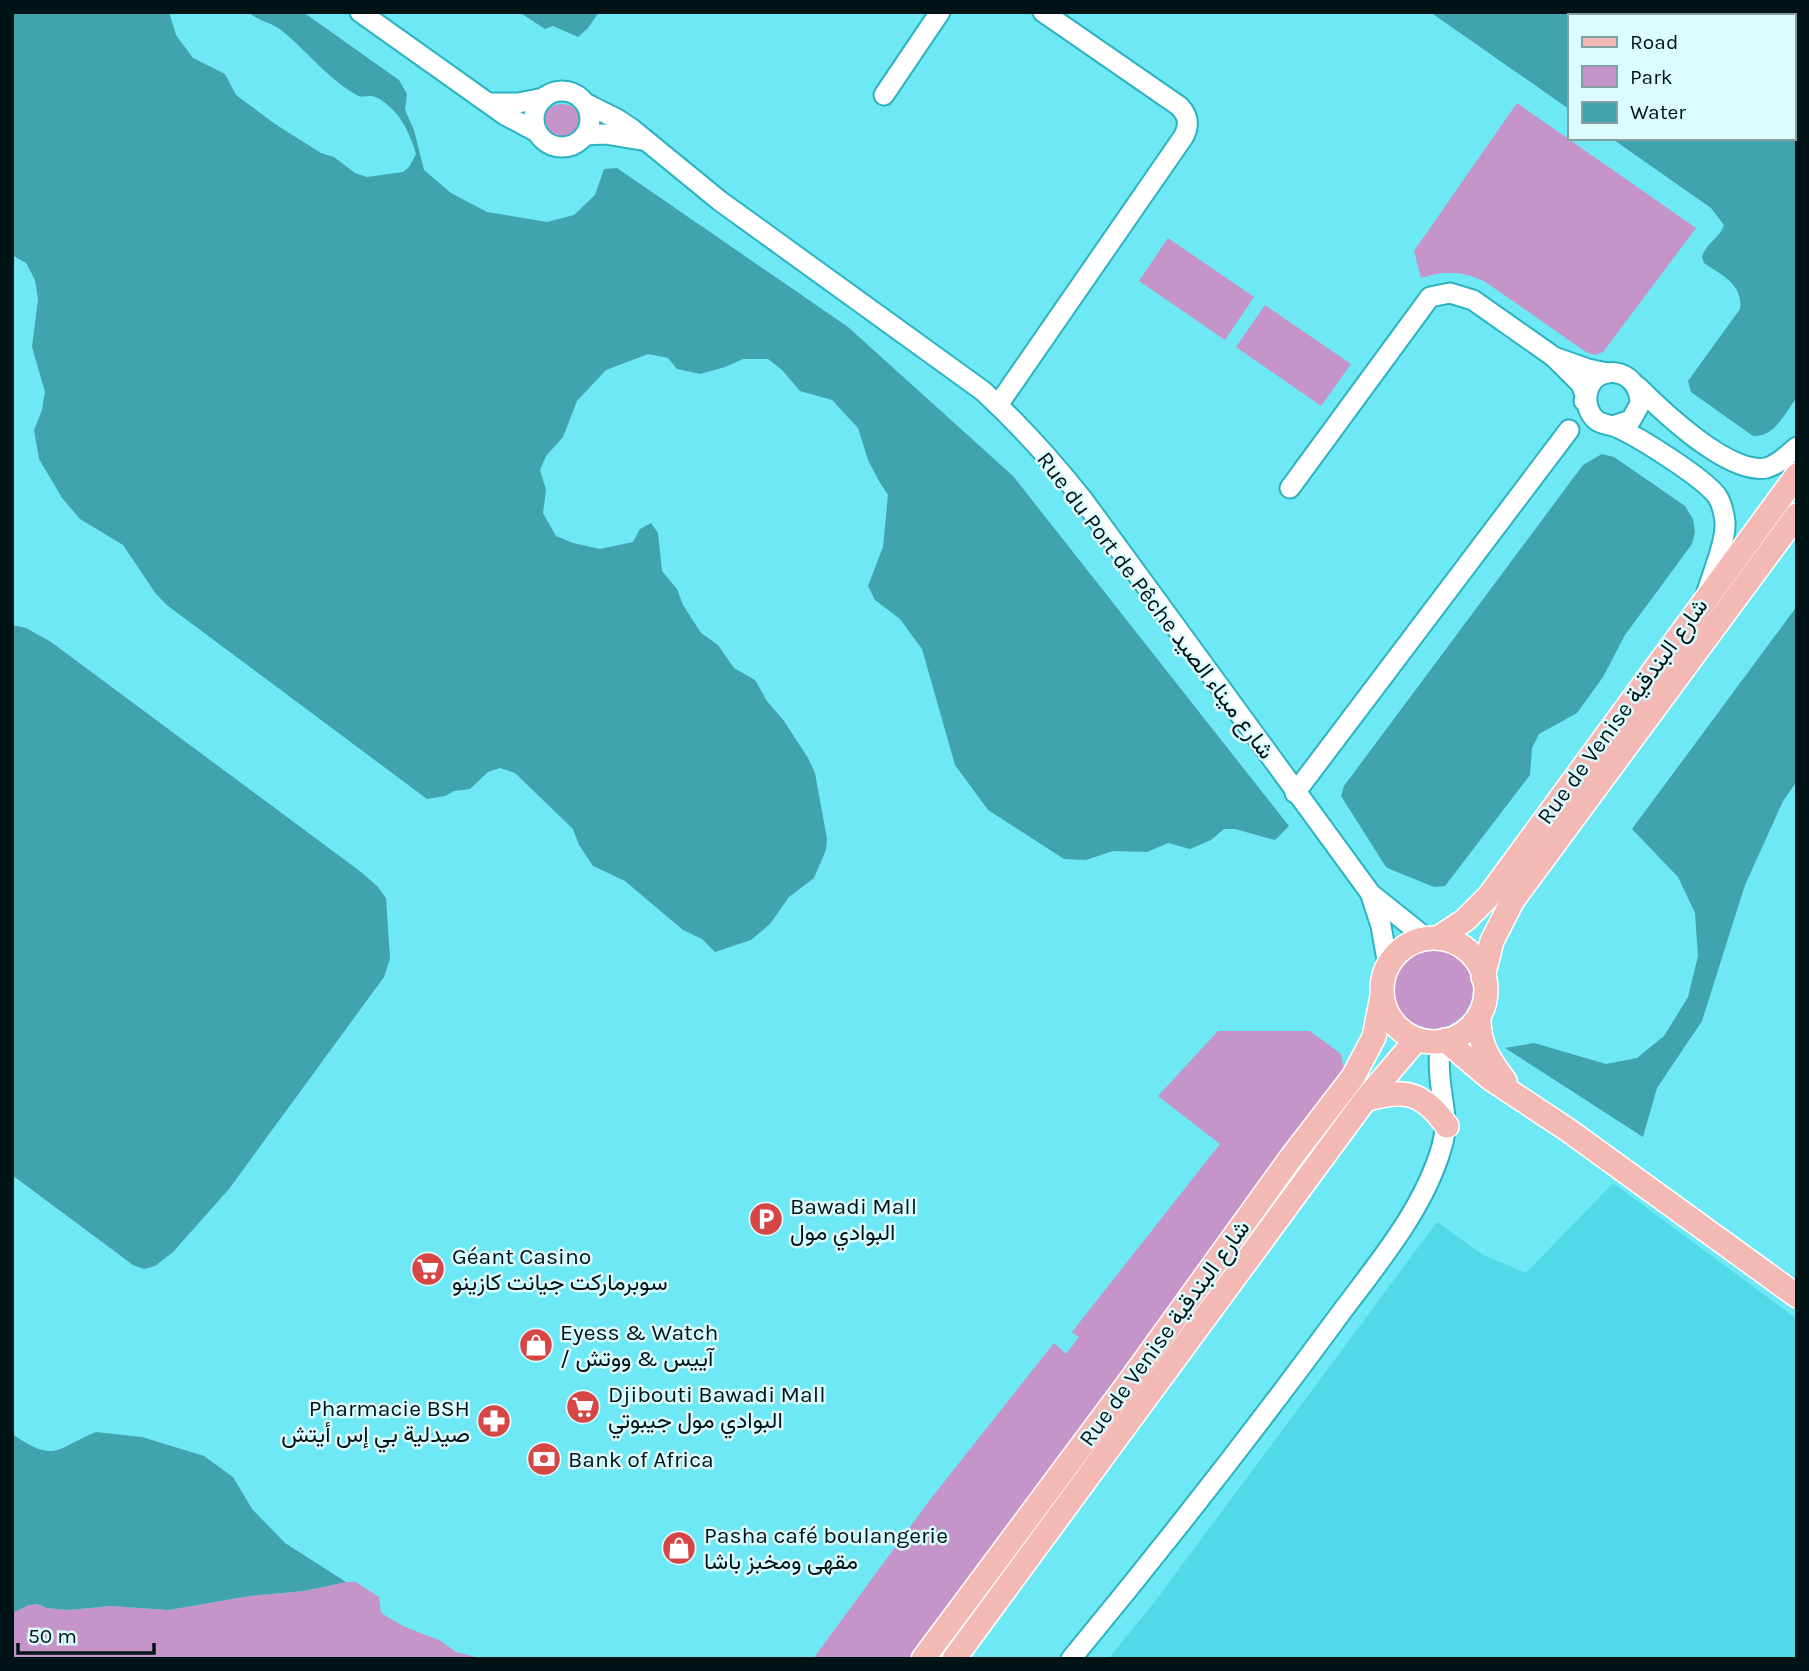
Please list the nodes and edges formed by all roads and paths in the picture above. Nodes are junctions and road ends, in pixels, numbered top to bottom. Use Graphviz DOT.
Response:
graph roads {
  1 [pos="360,12"];
  2 [pos="940,12"];
  3 [pos="1042,12"];
  4 [pos="884,95"];
  5 [pos="544,98"];
  6 [pos="491,103"];
  7 [pos="585,103"];
  8 [pos="537,132"];
  9 [pos="585,135"];
  10 [pos="645,141"];
  11 [pos="1554,357"];
  12 [pos="1607,373"];
  13 [pos="1637,386"];
  14 [pos="1586,397"];
  15 [pos="998,405"];
  16 [pos="1609,425"];
  17 [pos="1569,430"];
  18 [pos="1797,447"];
  19 [pos="1797,475"];
  20 [pos="1290,488"];
  21 [pos="1797,515"];
  22 [pos="1706,597"];
  23 [pos="1295,793"];
  24 [pos="1371,894"];
  25 [pos="1432,938"];
  26 [pos="1388,965"];
  27 [pos="1483,977"];
  28 [pos="1382,996"];
  29 [pos="1479,1016"];
  30 [pos="1432,1040"];
  31 [pos="1515,1095"];
  32 [pos="1365,1100"];
  33 [pos="1447,1126"];
  34 [pos="1797,1296"];
  35 [pos="923,1659"];
  36 [pos="954,1659"];
  37 [pos="1071,1659"];
  1 -- 6 [label="street"];
  2 -- 4 [label="street"];
  3 -- 15 [label="street"];
  5 -- 6 [label="street"];
  5 -- 7 [label="street"];
  5 -- 8 [label="street"];
  6 -- 8 [label="street"];
  7 -- 9 [label="street"];
  7 -- 10 [label="street, Rue du Port de Pêche شارع ميناء الصيد"];
  8 -- 9 [label="street"];
  9 -- 10 [label="street, Rue du Port de Pêche شارع ميناء الصيد"];
  10 -- 15 [label="street, Rue du Port de Pêche شارع ميناء الصيد"];
  11 -- 12 [label="street"];
  11 -- 14 [label="street"];
  11 -- 20 [label="street"];
  12 -- 13 [label="street"];
  12 -- 14 [label="street"];
  13 -- 16 [label="street"];
  13 -- 18 [label="street"];
  14 -- 16 [label="street"];
  14 -- 17 [label="street"];
  15 -- 23 [label="street, Rue du Port de Pêche شارع ميناء الصيد"];
  16 -- 17 [label="street"];
  16 -- 22 [label="street"];
  17 -- 23 [label="street"];
  19 -- 22 [label="main road, Rue de Venise شارع البندقية"];
  21 -- 27 [label="main road, Rue de Venise شارع البندقية"];
  22 -- 25 [label="main road, Rue de Venise شارع البندقية"];
  23 -- 24 [label="street, Rue du Port de Pêche شارع ميناء الصيد"];
  24 -- 25 [label="street, Rue du Port de Pêche شارع ميناء الصيد"];
  24 -- 26 [label="street, Rue du Port de Pêche شارع ميناء الصيد"];
  25 -- 26 [label="main road"];
  25 -- 27 [label="main road"];
  26 -- 28 [label="main road"];
  27 -- 29 [label="main road"];
  28 -- 30 [label="main road"];
  28 -- 35 [label="main road, Rue de Venise شارع البندقية"];
  29 -- 30 [label="main road"];
  29 -- 31 [label="main road"];
  30 -- 31 [label="main road"];
  30 -- 32 [label="main road, Rue de Venise شارع البندقية"];
  30 -- 33 [label="street"];
  31 -- 34 [label="main road"];
  32 -- 33 [label="main road"];
  32 -- 36 [label="main road, Rue de Venise شارع البندقية"];
  33 -- 37 [label="street"];
}
